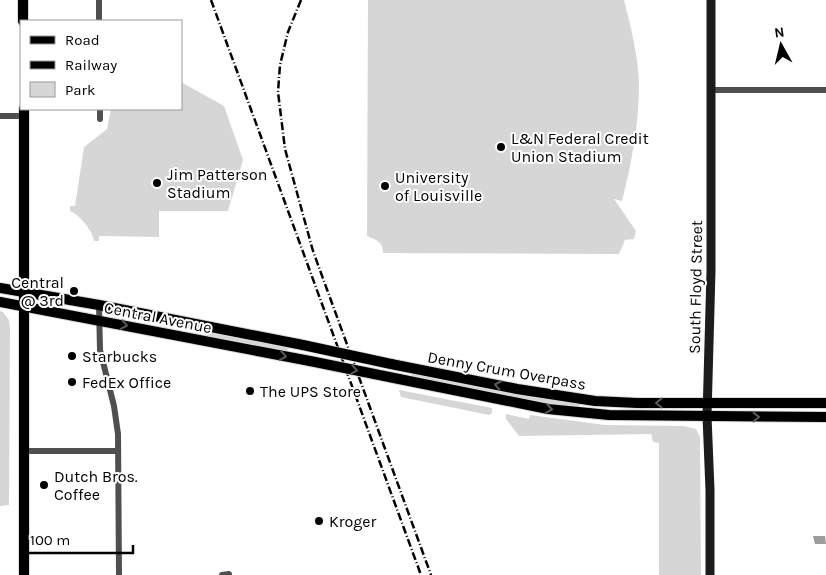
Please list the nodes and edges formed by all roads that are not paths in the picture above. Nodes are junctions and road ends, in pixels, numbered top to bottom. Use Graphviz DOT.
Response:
graph roads {
  1 [pos="23,0"];
  2 [pos="99,0"];
  3 [pos="711,0"];
  4 [pos="23,20"];
  5 [pos="99,20"];
  6 [pos="711,90"];
  7 [pos="826,90"];
  8 [pos="100,110"];
  9 [pos="24,112"];
  10 [pos="0,116"];
  11 [pos="100,119"];
  12 [pos="0,288"];
  13 [pos="24,292"];
  14 [pos="0,302"];
  15 [pos="99,305"];
  16 [pos="24,307"];
  17 [pos="99,320"];
  18 [pos="303,345"];
  19 [pos="310,362"];
  20 [pos="708,403"];
  21 [pos="826,403"];
  22 [pos="707,416"];
  23 [pos="826,417"];
  24 [pos="24,451"];
  25 [pos="118,451"];
  26 [pos="24,575"];
  27 [pos="119,575"];
  28 [pos="710,575"];
  1 -- 4 [label="main road"];
  2 -- 5 [label="street"];
  3 -- 6 [label="street, South Floyd Street"];
  6 -- 7 [label="street"];
  6 -- 20 [label="street, South Floyd Street"];
  8 -- 11 [label="street"];
  9 -- 10 [label="street"];
  9 -- 13 [label="main road"];
  12 -- 13 [label="main road, Central Avenue"];
  13 -- 15 [label="main road, Central Avenue"];
  13 -- 16 [label="main road"];
  14 -- 16 [label="main road, Central Avenue"];
  15 -- 17 [label="street"];
  15 -- 18 [label="main road, Central Avenue"];
  16 -- 17 [label="main road, Central Avenue"];
  16 -- 24 [label="main road"];
  17 -- 19 [label="main road, Central Avenue, one-way"];
  17 -- 25 [label="street"];
  20 -- 18 [label="main road, Denny Crum Overpass, one-way, bridge"];
  19 -- 22 [label="main road, Denny Crum Overpass, one-way, bridge"];
  20 -- 21 [label="main road"];
  20 -- 22 [label="street, South Floyd Street"];
  22 -- 23 [label="main road, one-way"];
  22 -- 28 [label="street, South Floyd Street"];
  24 -- 25 [label="street"];
  24 -- 26 [label="main road"];
  25 -- 27 [label="street"];
}
